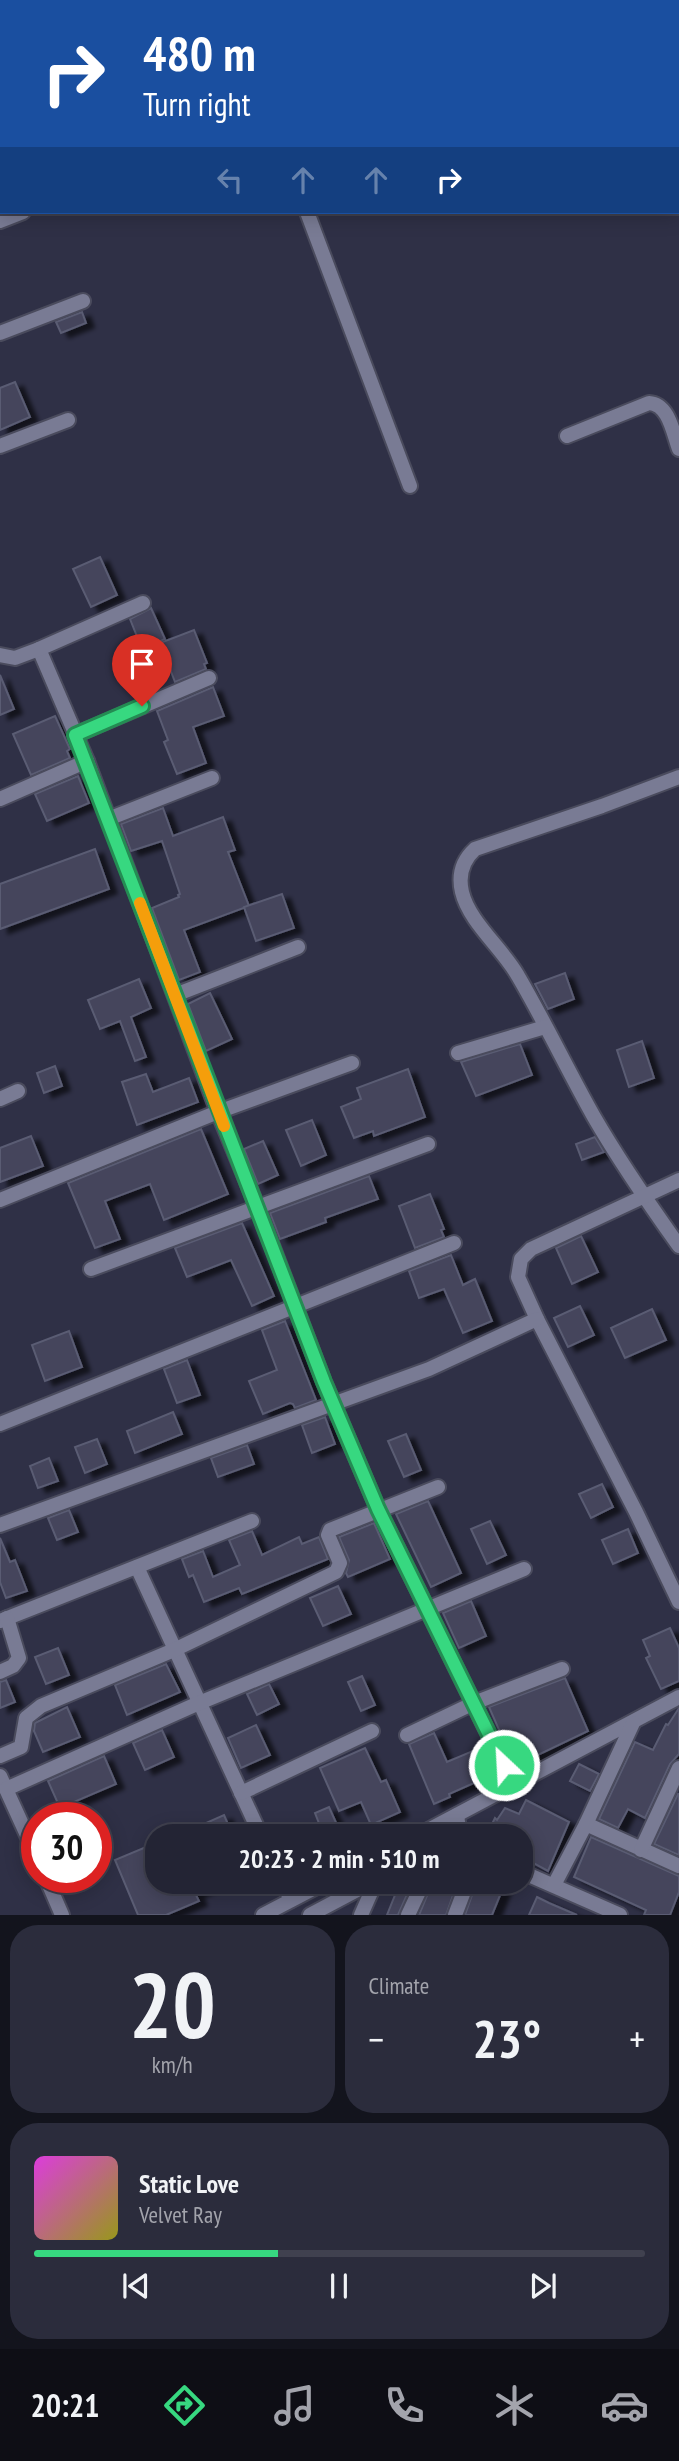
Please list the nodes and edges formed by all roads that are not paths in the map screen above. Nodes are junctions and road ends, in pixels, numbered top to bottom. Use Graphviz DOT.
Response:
graph roads {
  1 [pos="18,214"];
  2 [pos="308,214"];
  3 [pos="0,221"];
  4 [pos="83,301"];
  5 [pos="0,333"];
  6 [pos="68,420"];
  7 [pos="567,436"];
  8 [pos="0,446"];
  9 [pos="679,449"];
  10 [pos="410,486"];
  11 [pos="143,603"];
  12 [pos="39,649"];
  13 [pos="0,655"];
  14 [pos="209,678"];
  15 [pos="75,735"];
  16 [pos="87,761"];
  17 [pos="679,777"];
  18 [pos="212,778"];
  19 [pos="0,799"];
  20 [pos="108,819"];
  21 [pos="298,947"];
  22 [pos="175,995"];
  23 [pos="545,1027"];
  24 [pos="458,1053"];
  25 [pos="352,1063"];
  26 [pos="18,1091"];
  27 [pos="0,1099"];
  28 [pos="218,1112"];
  29 [pos="428,1144"];
  30 [pos="679,1180"];
  31 [pos="642,1195"];
  32 [pos="0,1200"];
  33 [pos="257,1206"];
  34 [pos="454,1243"];
  35 [pos="679,1247"];
  36 [pos="91,1269"];
  37 [pos="295,1308"];
  38 [pos="537,1320"];
  39 [pos="334,1404"];
  40 [pos="0,1424"];
  41 [pos="438,1487"];
  42 [pos="378,1509"];
  43 [pos="252,1521"];
  44 [pos="0,1524"];
  45 [pos="137,1567"];
  46 [pos="524,1569"];
  47 [pos="679,1602"];
  48 [pos="428,1608"];
  49 [pos="4,1619"];
  50 [pos="174,1650"];
  51 [pos="562,1669"];
  52 [pos="0,1672"];
  53 [pos="679,1697"];
  54 [pos="199,1703"];
  55 [pos="474,1703"];
  56 [pos="632,1723"];
  57 [pos="372,1731"];
  58 [pos="407,1735"];
  59 [pos="0,1756"];
  60 [pos="679,1768"];
  61 [pos="3,1782"];
  62 [pos="514,1786"];
  63 [pos="241,1793"];
  64 [pos="457,1815"];
  65 [pos="21,1822"];
  66 [pos="255,1824"];
  67 [pos="440,1824"];
  68 [pos="458,1824"];
  69 [pos="586,1824"];
  70 [pos="641,1850"];
  71 [pos="679,1866"];
  72 [pos="533,1876"];
  73 [pos="554,1885"];
  74 [pos="52,1893"];
  75 [pos="288,1894"];
  76 [pos="303,1894"];
  77 [pos="350,1894"];
  78 [pos="370,1894"];
  79 [pos="418,1894"];
  80 [pos="465,1894"];
  81 [pos="291,1900"];
  82 [pos="460,1913"];
  83 [pos="62,1915"];
  84 [pos="262,1915"];
  85 [pos="310,1915"];
  86 [pos="361,1915"];
  87 [pos="408,1915"];
  88 [pos="620,1915"];
  1 -- 3 [label="street"];
  2 -- 10 [label="street"];
  4 -- 5 [label="street"];
  6 -- 8 [label="street"];
  7 -- 9 [label="street"];
  11 -- 12 [label="street"];
  12 -- 13 [label="street"];
  12 -- 15 [label="street"];
  14 -- 15 [label="street"];
  15 -- 16 [label="street"];
  16 -- 19 [label="street"];
  16 -- 20 [label="street"];
  17 -- 23 [label="street"];
  18 -- 20 [label="street"];
  20 -- 22 [label="street"];
  21 -- 22 [label="street"];
  22 -- 28 [label="street"];
  23 -- 24 [label="street"];
  23 -- 31 [label="street"];
  25 -- 28 [label="street"];
  26 -- 27 [label="street"];
  28 -- 32 [label="street"];
  28 -- 33 [label="street"];
  29 -- 33 [label="street"];
  30 -- 31 [label="street"];
  31 -- 35 [label="street"];
  31 -- 38 [label="street"];
  33 -- 36 [label="street"];
  33 -- 37 [label="street"];
  34 -- 37 [label="street"];
  37 -- 39 [label="street"];
  37 -- 40 [label="street"];
  38 -- 39 [label="street"];
  38 -- 47 [label="street"];
  39 -- 42 [label="street"];
  39 -- 44 [label="street"];
  41 -- 42 [label="street"];
  42 -- 48 [label="street"];
  42 -- 50 [label="street"];
  43 -- 45 [label="street"];
  45 -- 49 [label="street"];
  45 -- 50 [label="street"];
  46 -- 48 [label="street"];
  48 -- 54 [label="street"];
  48 -- 55 [label="street"];
  49 -- 52 [label="street"];
  50 -- 54 [label="street"];
  50 -- 59 [label="street"];
  51 -- 55 [label="street"];
  53 -- 56 [label="street"];
  54 -- 61 [label="street"];
  54 -- 63 [label="street"];
  55 -- 58 [label="street"];
  55 -- 62 [label="street"];
  56 -- 62 [label="street"];
  56 -- 69 [label="street"];
  57 -- 63 [label="street"];
  60 -- 70 [label="street"];
  61 -- 65 [label="street"];
  62 -- 64 [label="street"];
  63 -- 66 [label="street"];
  64 -- 67 [label="street"];
  64 -- 68 [label="street"];
  69 -- 70 [label="street"];
  69 -- 73 [label="street"];
  70 -- 71 [label="street"];
  72 -- 73 [label="street"];
  73 -- 88 [label="street"];
  74 -- 83 [label="street"];
  75 -- 81 [label="street"];
  76 -- 81 [label="street"];
  77 -- 85 [label="street"];
  78 -- 86 [label="street"];
  79 -- 87 [label="street"];
  80 -- 82 [label="street"];
  81 -- 84 [label="street"];
}
